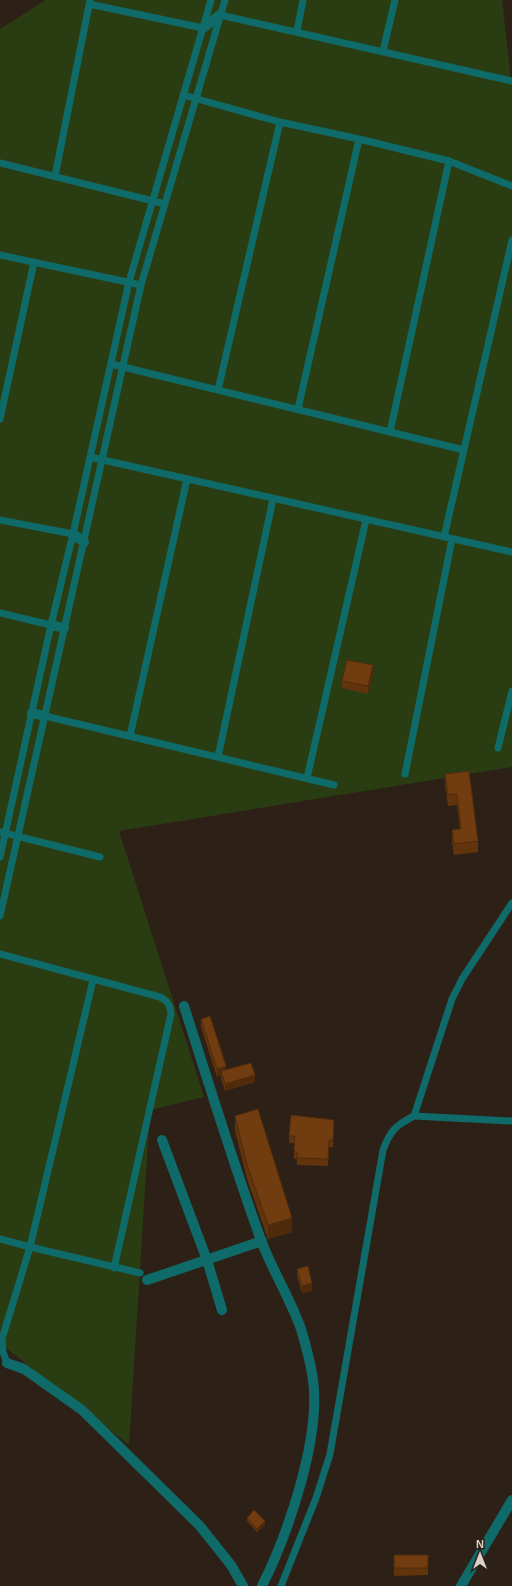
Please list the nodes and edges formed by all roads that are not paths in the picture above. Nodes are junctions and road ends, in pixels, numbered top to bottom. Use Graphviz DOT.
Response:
graph roads {
  1 [pos="211,0"];
  2 [pos="224,0"];
  3 [pos="303,0"];
  4 [pos="395,0"];
  5 [pos="90,2"];
  6 [pos="220,15"];
  7 [pos="203,28"];
  8 [pos="297,31"];
  9 [pos="383,51"];
  10 [pos="512,81"];
  11 [pos="183,95"];
  12 [pos="196,98"];
  13 [pos="280,122"];
  14 [pos="359,139"];
  15 [pos="449,161"];
  16 [pos="0,163"];
  17 [pos="55,176"];
  18 [pos="512,186"];
  19 [pos="152,200"];
  20 [pos="165,204"];
  21 [pos="512,240"];
  22 [pos="0,255"];
  23 [pos="34,262"];
  24 [pos="129,282"];
  25 [pos="141,285"];
  26 [pos="111,364"];
  27 [pos="123,367"];
  28 [pos="218,390"];
  29 [pos="298,409"];
  30 [pos="0,419"];
  31 [pos="390,432"];
  32 [pos="464,450"];
  33 [pos="90,457"];
  34 [pos="102,460"];
  35 [pos="187,480"];
  36 [pos="273,499"];
  37 [pos="0,520"];
  38 [pos="366,520"];
  39 [pos="73,534"];
  40 [pos="444,538"];
  41 [pos="452,539"];
  42 [pos="84,542"];
  43 [pos="512,552"];
  44 [pos="0,613"];
  45 [pos="51,625"];
  46 [pos="64,628"];
  47 [pos="512,691"];
  48 [pos="32,713"];
  49 [pos="45,716"];
  50 [pos="130,736"];
  51 [pos="498,748"];
  52 [pos="218,757"];
  53 [pos="404,774"];
  54 [pos="307,778"];
  55 [pos="334,785"];
  56 [pos="3,833"];
  57 [pos="18,837"];
  58 [pos="0,857"];
  59 [pos="100,857"];
  60 [pos="512,903"];
  61 [pos="0,916"];
  62 [pos="0,954"];
  63 [pos="93,980"];
  64 [pos="184,1006"];
  65 [pos="414,1116"];
  66 [pos="512,1121"];
  67 [pos="162,1140"];
  68 [pos="0,1239"];
  69 [pos="262,1241"];
  70 [pos="30,1247"];
  71 [pos="207,1260"];
  72 [pos="114,1268"];
  73 [pos="143,1276"];
  74 [pos="222,1310"];
  75 [pos="3,1362"];
  76 [pos="512,1500"];
  77 [pos="243,1586"];
  78 [pos="262,1586"];
  79 [pos="281,1586"];
  80 [pos="461,1586"];
  1 -- 7 [label="lane"];
  2 -- 6 [label="lane"];
  3 -- 8 [label="lane"];
  4 -- 9 [label="lane"];
  5 -- 7 [label="lane"];
  5 -- 17 [label="lane"];
  6 -- 7 [label="street"];
  6 -- 8 [label="lane"];
  6 -- 12 [label="lane"];
  7 -- 11 [label="lane"];
  8 -- 9 [label="lane"];
  9 -- 10 [label="lane"];
  11 -- 12 [label="lane"];
  11 -- 19 [label="lane"];
  12 -- 13 [label="lane"];
  12 -- 20 [label="lane"];
  13 -- 14 [label="lane"];
  13 -- 28 [label="lane"];
  14 -- 15 [label="lane"];
  14 -- 29 [label="lane"];
  15 -- 18 [label="lane"];
  15 -- 31 [label="lane"];
  16 -- 17 [label="lane"];
  17 -- 19 [label="lane"];
  19 -- 20 [label="lane"];
  19 -- 24 [label="lane"];
  20 -- 25 [label="lane"];
  21 -- 32 [label="lane"];
  22 -- 23 [label="lane"];
  23 -- 24 [label="lane"];
  23 -- 30 [label="lane"];
  24 -- 25 [label="lane"];
  24 -- 26 [label="lane"];
  25 -- 27 [label="lane"];
  26 -- 27 [label="lane"];
  26 -- 33 [label="lane"];
  27 -- 28 [label="lane"];
  27 -- 34 [label="lane"];
  28 -- 29 [label="lane"];
  29 -- 31 [label="lane"];
  31 -- 32 [label="lane"];
  32 -- 40 [label="lane"];
  33 -- 34 [label="lane"];
  33 -- 39 [label="lane"];
  34 -- 35 [label="lane"];
  34 -- 42 [label="lane"];
  35 -- 36 [label="lane"];
  35 -- 50 [label="lane"];
  36 -- 38 [label="lane"];
  36 -- 52 [label="lane"];
  37 -- 39 [label="lane"];
  38 -- 40 [label="lane"];
  38 -- 54 [label="lane"];
  39 -- 42 [label="street"];
  39 -- 45 [label="lane"];
  40 -- 41 [label="lane"];
  41 -- 43 [label="lane"];
  41 -- 53 [label="lane"];
  42 -- 46 [label="lane"];
  44 -- 45 [label="lane"];
  45 -- 46 [label="street"];
  45 -- 48 [label="lane"];
  46 -- 49 [label="lane"];
  47 -- 51 [label="lane"];
  48 -- 49 [label="street"];
  48 -- 56 [label="lane"];
  49 -- 50 [label="lane"];
  49 -- 57 [label="lane"];
  50 -- 52 [label="lane"];
  52 -- 54 [label="lane"];
  54 -- 55 [label="lane"];
  56 -- 57 [label="lane"];
  56 -- 58 [label="lane"];
  57 -- 59 [label="lane"];
  57 -- 61 [label="lane"];
  60 -- 65 [label="lane"];
  62 -- 63 [label="lane"];
  63 -- 70 [label="lane"];
  63 -- 72 [label="lane"];
  64 -- 69 [label="street"];
  65 -- 66 [label="lane"];
  65 -- 79 [label="lane"];
  67 -- 71 [label="street"];
  68 -- 70 [label="lane"];
  69 -- 71 [label="street"];
  69 -- 78 [label="street"];
  70 -- 72 [label="lane"];
  70 -- 75 [label="lane"];
  71 -- 73 [label="street"];
  71 -- 74 [label="street"];
  72 -- 73 [label="lane"];
  75 -- 77 [label="street"];
  76 -- 80 [label="street"];
}
